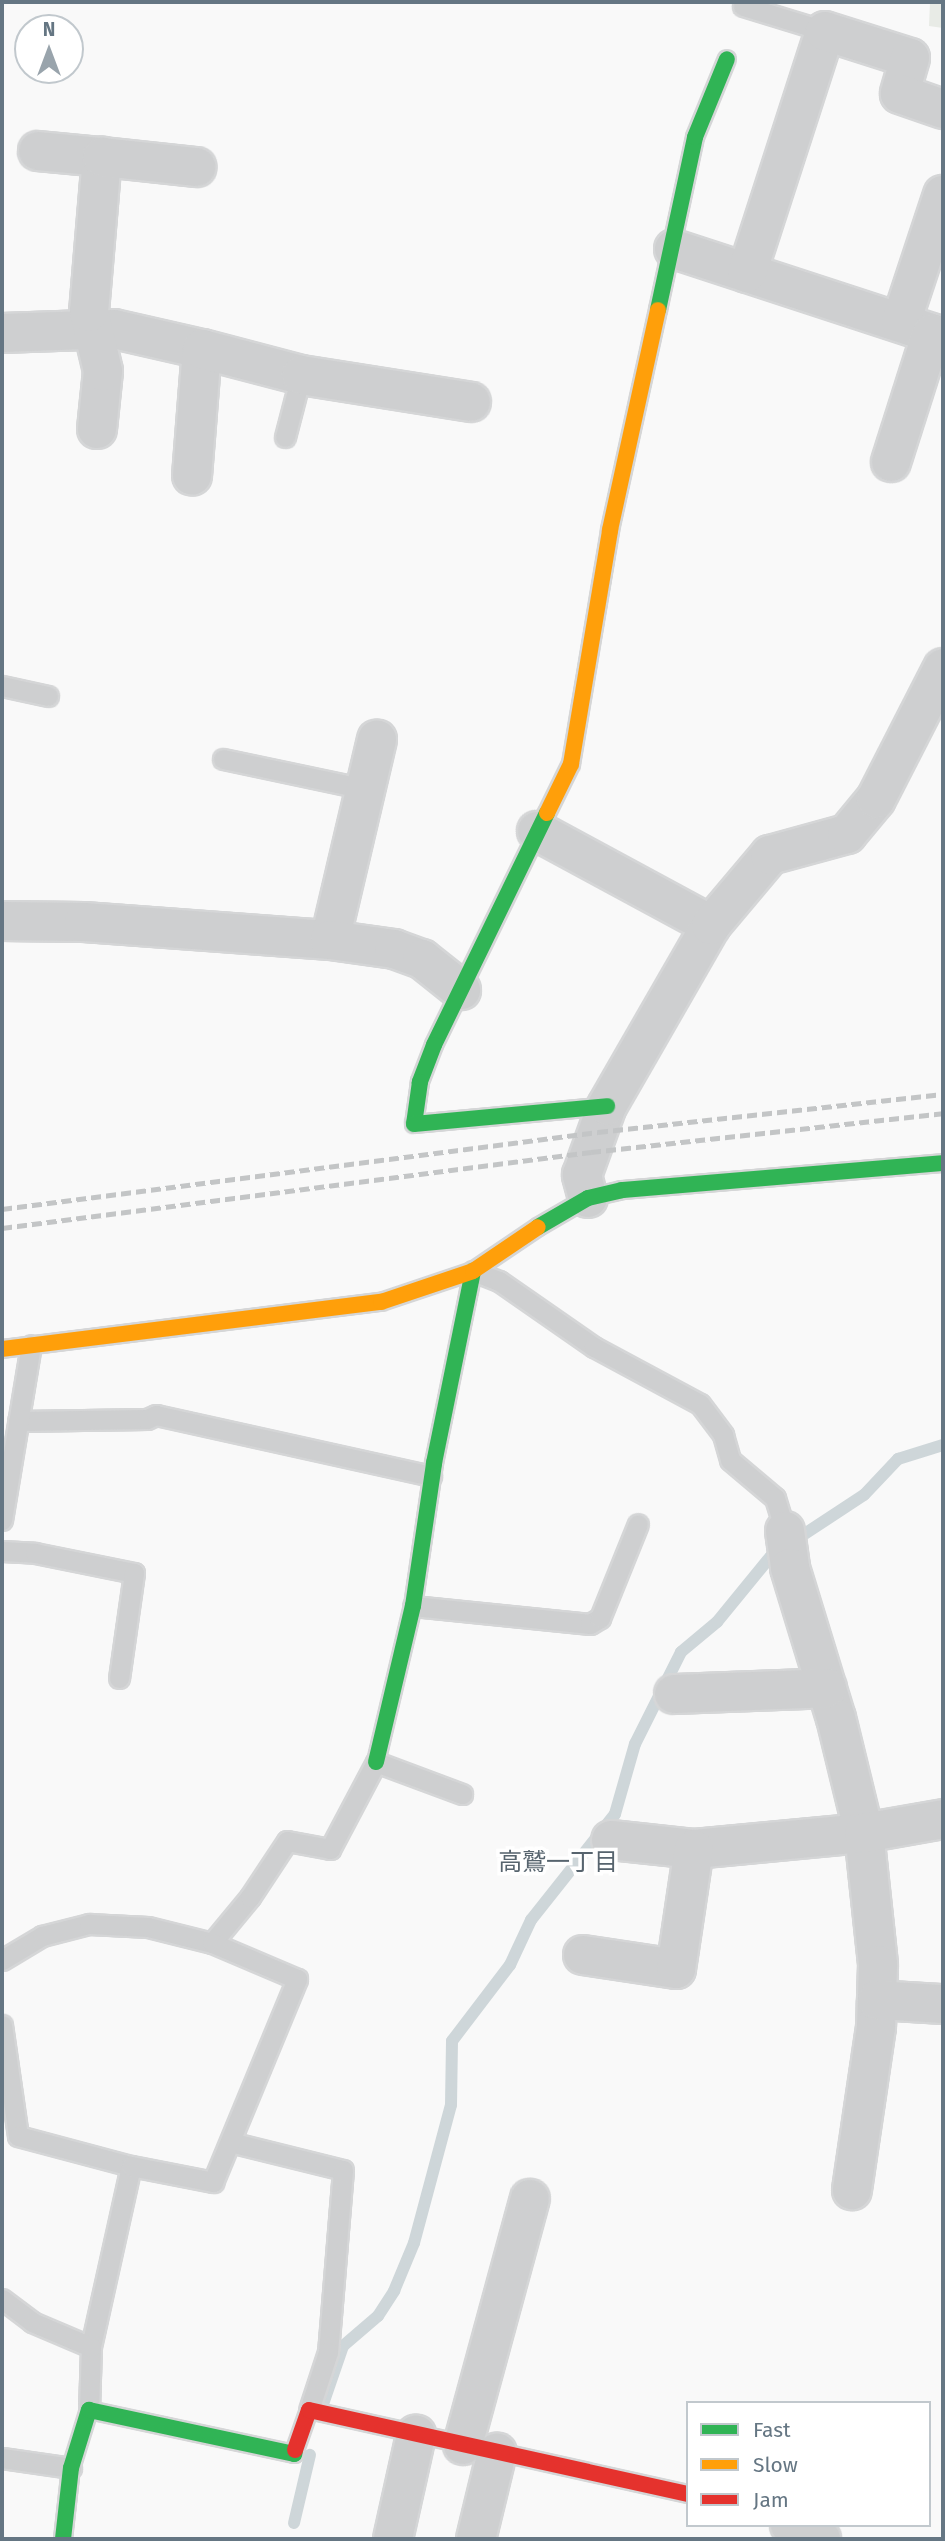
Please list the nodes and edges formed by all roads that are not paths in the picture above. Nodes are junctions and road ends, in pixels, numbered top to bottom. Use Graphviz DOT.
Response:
graph roads {
  1 [pos="743,6"];
  2 [pos="825,31"];
  3 [pos="727,59"];
  4 [pos="943,108"];
  5 [pos="38,151"];
  6 [pos="102,157"];
  7 [pos="196,167"];
  8 [pos="943,195"];
  9 [pos="674,249"];
  10 [pos="747,273"];
  11 [pos="90,330"];
  12 [pos="926,331"];
  13 [pos="2,333"];
  14 [pos="202,349"];
  15 [pos="300,376"];
  16 [pos="471,402"];
  17 [pos="97,429"];
  18 [pos="285,437"];
  19 [pos="891,462"];
  20 [pos="192,476"];
  21 [pos="943,668"];
  22 [pos="2,686"];
  23 [pos="48,696"];
  24 [pos="377,738"];
  25 [pos="223,759"];
  26 [pos="365,789"];
  27 [pos="537,831"];
  28 [pos="2,921"];
  29 [pos="711,925"];
  30 [pos="330,940"];
  31 [pos="461,990"];
  32 [pos="607,1106"];
  33 [pos="943,1163"];
  34 [pos="588,1198"];
  35 [pos="473,1270"];
  36 [pos="31,1345"];
  37 [pos="2,1349"];
  38 [pos="18,1421"];
  39 [pos="431,1476"];
  40 [pos="2,1520"];
  41 [pos="638,1524"];
  42 [pos="785,1531"];
  43 [pos="2,1551"];
  44 [pos="413,1606"];
  45 [pos="119,1678"];
  46 [pos="827,1688"];
  47 [pos="674,1694"];
  48 [pos="376,1762"];
  49 [pos="462,1794"];
  50 [pos="943,1819"];
  51 [pos="864,1832"];
  52 [pos="611,1840"];
  53 [pos="694,1849"];
  54 [pos="212,1943"];
  55 [pos="583,1955"];
  56 [pos="2,1959"];
  57 [pos="877,2000"];
  58 [pos="943,2004"];
  59 [pos="2,2025"];
  60 [pos="10,2137"];
  61 [pos="230,2142"];
  62 [pos="131,2166"];
  63 [pos="852,2190"];
  64 [pos="530,2199"];
  65 [pos="2,2300"];
  66 [pos="91,2347"];
  67 [pos="89,2410"];
  68 [pos="309,2410"];
  69 [pos="416,2435"];
  70 [pos="480,2448"];
  71 [pos="2,2458"];
  72 [pos="71,2468"];
  73 [pos="686,2494"];
  74 [pos="794,2527"];
  75 [pos="63,2539"];
  76 [pos="393,2539"];
  77 [pos="476,2539"];
  78 [pos="821,2539"];
  1 -- 2 [label="lane"];
  2 -- 4 [label="street"];
  2 -- 10 [label="street"];
  3 -- 9 [label="street"];
  5 -- 6 [label="street"];
  6 -- 7 [label="street"];
  6 -- 11 [label="street"];
  8 -- 12 [label="street"];
  9 -- 10 [label="street"];
  9 -- 27 [label="street"];
  10 -- 12 [label="street"];
  11 -- 13 [label="street"];
  11 -- 14 [label="street"];
  11 -- 17 [label="street"];
  12 -- 19 [label="street"];
  14 -- 15 [label="street"];
  14 -- 20 [label="street"];
  15 -- 16 [label="street"];
  15 -- 18 [label="lane"];
  21 -- 29 [label="street"];
  22 -- 23 [label="lane"];
  24 -- 26 [label="street"];
  25 -- 26 [label="lane"];
  26 -- 30 [label="street"];
  27 -- 29 [label="street"];
  27 -- 31 [label="street"];
  28 -- 30 [label="street"];
  29 -- 32 [label="street"];
  30 -- 31 [label="street"];
  31 -- 32 [label="street"];
  32 -- 34 [label="street"];
  33 -- 34 [label="street"];
  34 -- 35 [label="street"];
  35 -- 36 [label="street"];
  35 -- 39 [label="street"];
  35 -- 42 [label="lane"];
  36 -- 37 [label="street"];
  36 -- 38 [label="lane"];
  38 -- 39 [label="lane"];
  38 -- 40 [label="lane"];
  39 -- 44 [label="street"];
  41 -- 44 [label="lane"];
  42 -- 46 [label="street"];
  43 -- 45 [label="lane"];
  44 -- 48 [label="street"];
  46 -- 47 [label="street"];
  46 -- 51 [label="street"];
  48 -- 49 [label="lane"];
  48 -- 54 [label="lane"];
  50 -- 51 [label="street"];
  51 -- 53 [label="street"];
  51 -- 57 [label="street"];
  52 -- 53 [label="street"];
  53 -- 55 [label="street"];
  54 -- 56 [label="lane"];
  54 -- 61 [label="lane"];
  57 -- 58 [label="street"];
  57 -- 63 [label="street"];
  59 -- 60 [label="lane"];
  60 -- 62 [label="lane"];
  61 -- 62 [label="lane"];
  61 -- 68 [label="lane"];
  62 -- 66 [label="lane"];
  64 -- 70 [label="street"];
  65 -- 66 [label="lane"];
  66 -- 67 [label="lane"];
  67 -- 68 [label="street"];
  67 -- 72 [label="street"];
  68 -- 69 [label="street"];
  69 -- 70 [label="street"];
  69 -- 76 [label="street"];
  70 -- 73 [label="street"];
  70 -- 77 [label="street"];
  71 -- 72 [label="lane"];
  72 -- 75 [label="street"];
  74 -- 78 [label="street"];
}
